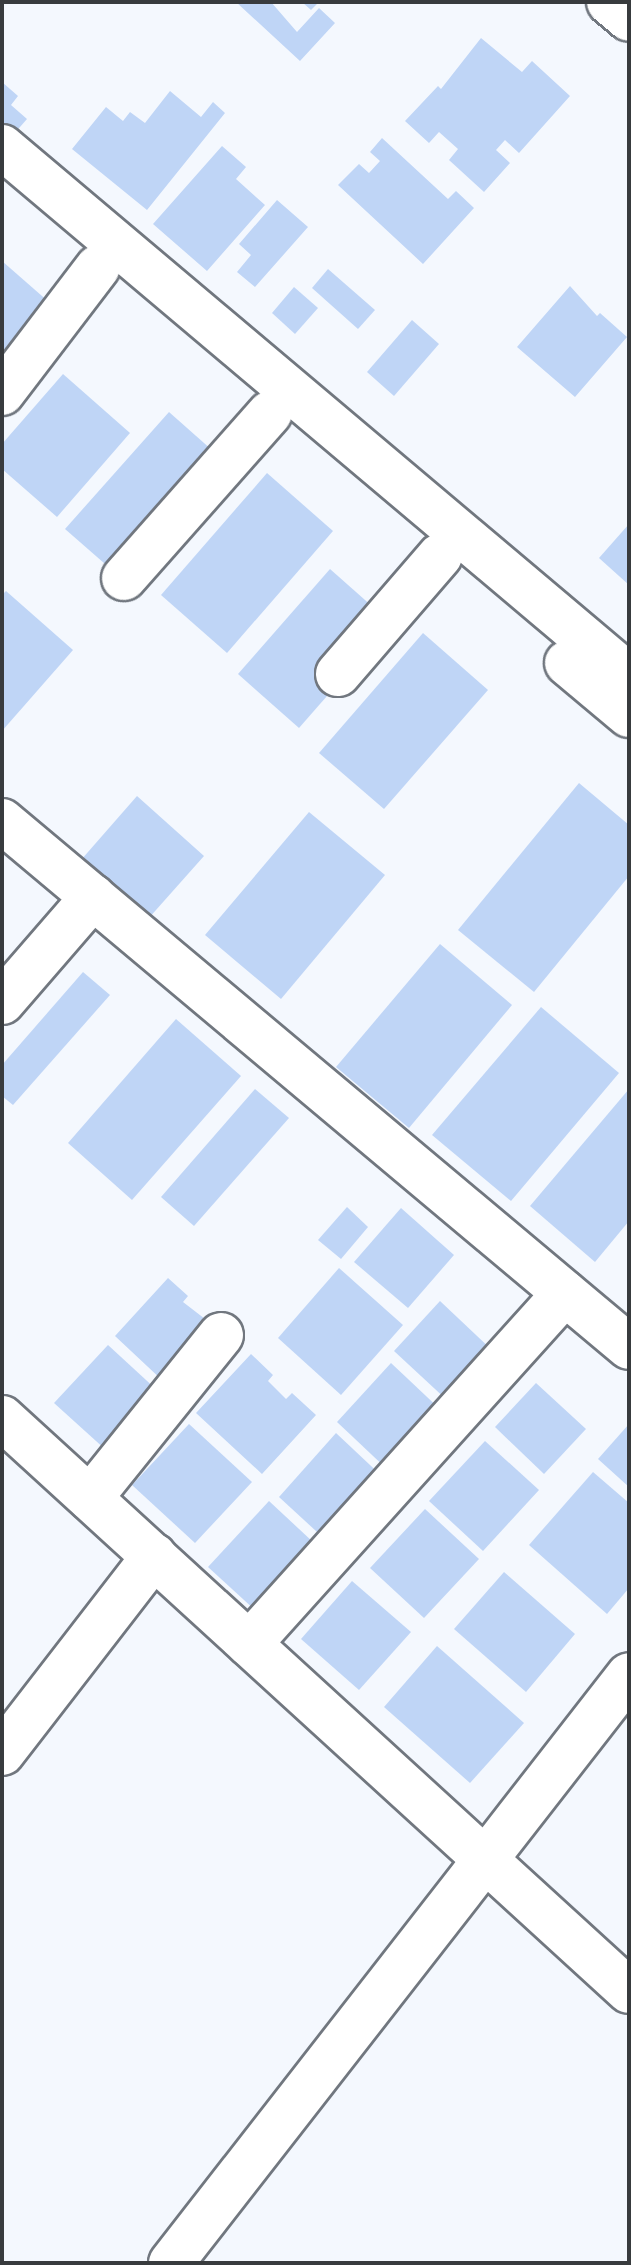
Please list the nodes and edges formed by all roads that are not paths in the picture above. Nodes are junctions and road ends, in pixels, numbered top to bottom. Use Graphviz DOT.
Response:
graph roads {
  1 [pos="609,2"];
  2 [pos="629,19"];
  3 [pos="2,147"];
  4 [pos="2,187"];
  5 [pos="98,267"];
  6 [pos="2,393"];
  7 [pos="270,413"];
  8 [pos="440,556"];
  9 [pos="124,578"];
  10 [pos="338,674"];
  11 [pos="629,676"];
  12 [pos="629,715"];
  13 [pos="2,821"];
  14 [pos="93,897"];
  15 [pos="2,1002"];
  16 [pos="565,1293"];
  17 [pos="221,1335"];
  18 [pos="629,1347"];
  19 [pos="2,1418"];
  20 [pos="90,1498"];
  21 [pos="154,1556"];
  22 [pos="249,1644"];
  23 [pos="629,1675"];
  24 [pos="2,1753"];
  25 [pos="485,1860"];
  26 [pos="629,1991"];
  27 [pos="171,2263"];
  1 -- 2 [label="street"];
  3 -- 11 [label="street"];
  4 -- 5 [label="street"];
  5 -- 6 [label="street"];
  5 -- 7 [label="street"];
  7 -- 8 [label="street"];
  7 -- 9 [label="street"];
  8 -- 10 [label="street"];
  8 -- 12 [label="street"];
  13 -- 14 [label="street"];
  14 -- 15 [label="street"];
  14 -- 16 [label="street"];
  16 -- 18 [label="street"];
  16 -- 22 [label="street"];
  17 -- 20 [label="street"];
  19 -- 20 [label="street"];
  20 -- 21 [label="street"];
  21 -- 22 [label="street"];
  21 -- 24 [label="street"];
  22 -- 25 [label="street"];
  23 -- 25 [label="street"];
  25 -- 26 [label="street"];
  25 -- 27 [label="street"];
}
